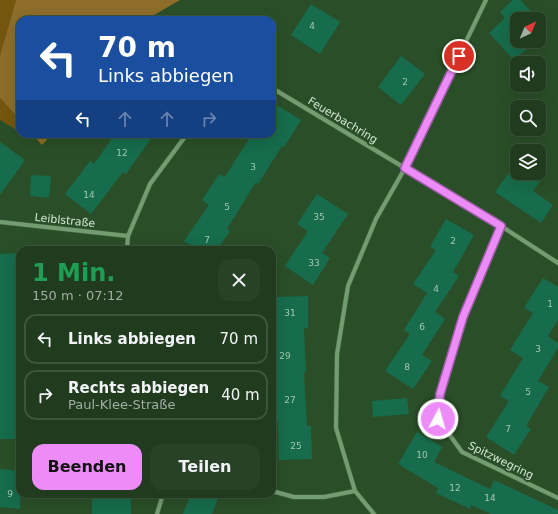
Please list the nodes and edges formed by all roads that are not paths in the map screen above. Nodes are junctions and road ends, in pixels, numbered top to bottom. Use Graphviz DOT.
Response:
graph roads {
  1 [pos="486,0"];
  2 [pos="276,90"];
  3 [pos="184,138"];
  4 [pos="405,168"];
  5 [pos="0,222"];
  6 [pos="501,226"];
  7 [pos="128,236"];
  8 [pos="127,246"];
  9 [pos="558,263"];
  10 [pos="355,491"];
  11 [pos="276,492"];
  12 [pos="163,498"];
  13 [pos="558,498"];
  14 [pos="158,514"];
  15 [pos="374,514"];
  1 -- 4 [label="street"];
  2 -- 4 [label="street, Feuerbachring"];
  3 -- 7 [label="street"];
  4 -- 6 [label="street, Feuerbachring"];
  4 -- 10 [label="street"];
  5 -- 7 [label="street, Leiblstraße"];
  6 -- 9 [label="street, Feuerbachring"];
  6 -- 13 [label="street, Spitzwegring"];
  7 -- 8 [label="street"];
  10 -- 11 [label="street"];
  10 -- 15 [label="street"];
  12 -- 14 [label="street"];
}
